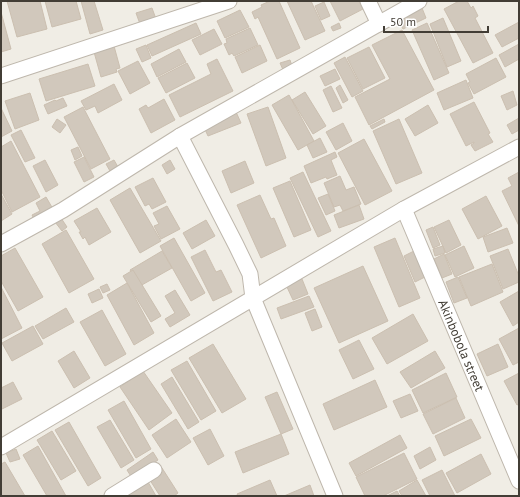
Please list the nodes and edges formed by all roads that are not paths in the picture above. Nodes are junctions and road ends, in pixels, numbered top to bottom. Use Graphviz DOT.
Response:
graph roads {
  1 [pos="229,1"];
  2 [pos="368,1"];
  3 [pos="419,1"];
  4 [pos="379,24"];
  5 [pos="1,76"];
  6 [pos="180,136"];
  7 [pos="519,147"];
  8 [pos="404,209"];
  9 [pos="1,244"];
  10 [pos="253,298"];
  11 [pos="1,447"];
  12 [pos="154,470"];
  13 [pos="519,481"];
  14 [pos="112,496"];
  15 [pos="335,496"];
  1 -- 5 [label="street"];
  2 -- 4 [label="street"];
  3 -- 4 [label="street"];
  4 -- 6 [label="street"];
  6 -- 9 [label="street"];
  6 -- 10 [label="street"];
  7 -- 8 [label="street"];
  8 -- 10 [label="street"];
  8 -- 13 [label="street, Akinbobola street"];
  10 -- 11 [label="street"];
  10 -- 15 [label="street"];
  12 -- 14 [label="street"];
}
